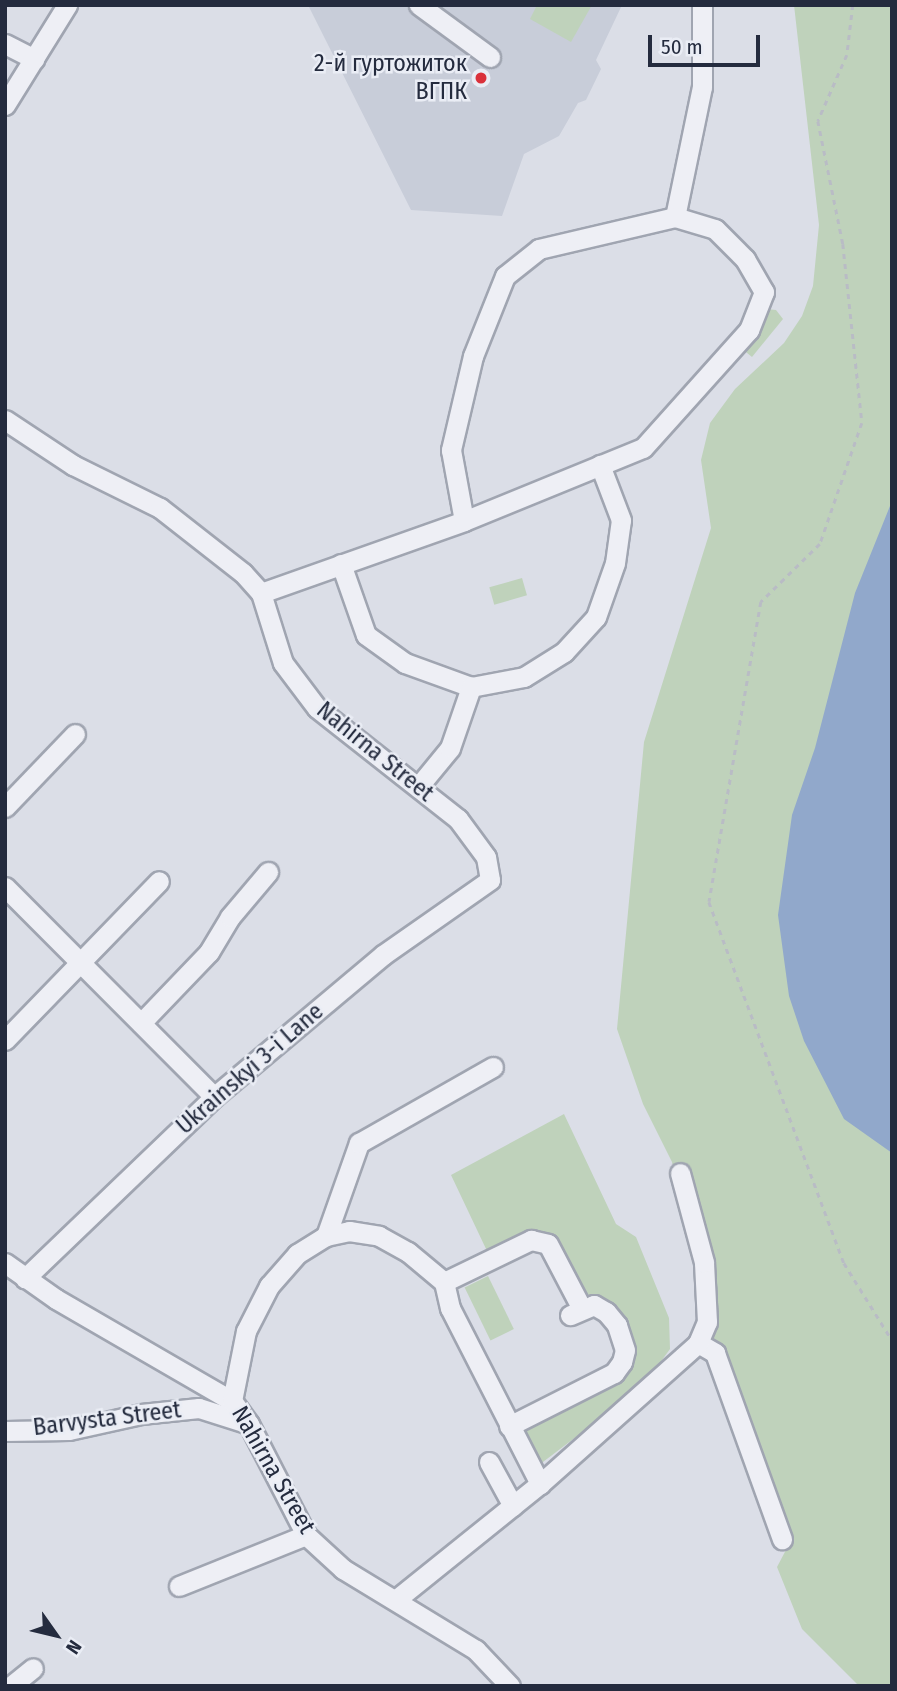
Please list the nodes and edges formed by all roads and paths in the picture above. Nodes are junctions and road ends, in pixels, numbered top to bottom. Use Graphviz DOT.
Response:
graph roads {
  1 [pos="67,5"];
  2 [pos="419,5"];
  3 [pos="702,5"];
  4 [pos="853,5"];
  5 [pos="5,44"];
  6 [pos="490,57"];
  7 [pos="34,59"];
  8 [pos="5,105"];
  9 [pos="675,217"];
  10 [pos="5,420"];
  11 [pos="600,466"];
  12 [pos="464,521"];
  13 [pos="341,564"];
  14 [pos="261,593"];
  15 [pos="471,687"];
  16 [pos="75,734"];
  17 [pos="418,787"];
  18 [pos="5,807"];
  19 [pos="268,872"];
  20 [pos="490,880"];
  21 [pos="159,881"];
  22 [pos="5,887"];
  23 [pos="82,964"];
  24 [pos="141,1023"];
  25 [pos="5,1040"];
  26 [pos="493,1067"];
  27 [pos="214,1097"];
  28 [pos="680,1173"];
  29 [pos="326,1236"];
  30 [pos="5,1263"];
  31 [pos="24,1278"];
  32 [pos="444,1282"];
  33 [pos="892,1340"];
  34 [pos="698,1343"];
  35 [pos="232,1401"];
  36 [pos="249,1424"];
  37 [pos="509,1426"];
  38 [pos="5,1431"];
  39 [pos="489,1462"];
  40 [pos="540,1484"];
  41 [pos="513,1506"];
  42 [pos="306,1535"];
  43 [pos="782,1539"];
  44 [pos="179,1586"];
  45 [pos="398,1598"];
  46 [pos="33,1668"];
  47 [pos="12,1686"];
  48 [pos="510,1686"];
  1 -- 7 [label="street"];
  2 -- 6 [label="street"];
  3 -- 9 [label="street"];
  4 -- 33 [label="path"];
  5 -- 7 [label="street"];
  7 -- 8 [label="street"];
  9 -- 11 [label="street"];
  9 -- 12 [label="street"];
  10 -- 14 [label="street, Nahirna Street"];
  11 -- 12 [label="street"];
  11 -- 15 [label="street"];
  12 -- 13 [label="street"];
  13 -- 14 [label="street"];
  13 -- 15 [label="street"];
  14 -- 17 [label="street, Nahirna Street"];
  15 -- 17 [label="street"];
  16 -- 18 [label="street"];
  17 -- 20 [label="street, Nahirna Street"];
  19 -- 24 [label="street"];
  20 -- 27 [label="street, Ukrainskyi 3-i Lane"];
  21 -- 23 [label="street"];
  22 -- 23 [label="street"];
  23 -- 24 [label="street"];
  23 -- 25 [label="street"];
  24 -- 27 [label="street"];
  26 -- 29 [label="street"];
  27 -- 31 [label="street, Ukrainskyi 3-i Lane"];
  28 -- 34 [label="street"];
  29 -- 32 [label="street"];
  29 -- 35 [label="street, Nahirna Street"];
  30 -- 31 [label="street"];
  31 -- 35 [label="street"];
  32 -- 37 [label="street"];
  32 -- 37 [label="street"];
  34 -- 40 [label="street"];
  34 -- 43 [label="street"];
  35 -- 36 [label="street, Nahirna Street"];
  36 -- 38 [label="street, Barvysta Street"];
  36 -- 42 [label="street, Nahirna Street"];
  37 -- 40 [label="street"];
  39 -- 41 [label="street"];
  40 -- 41 [label="street"];
  41 -- 45 [label="street"];
  42 -- 44 [label="street"];
  42 -- 45 [label="street, Nahirna Street"];
  45 -- 48 [label="street, Nahirna Street"];
  46 -- 47 [label="street"];
}
